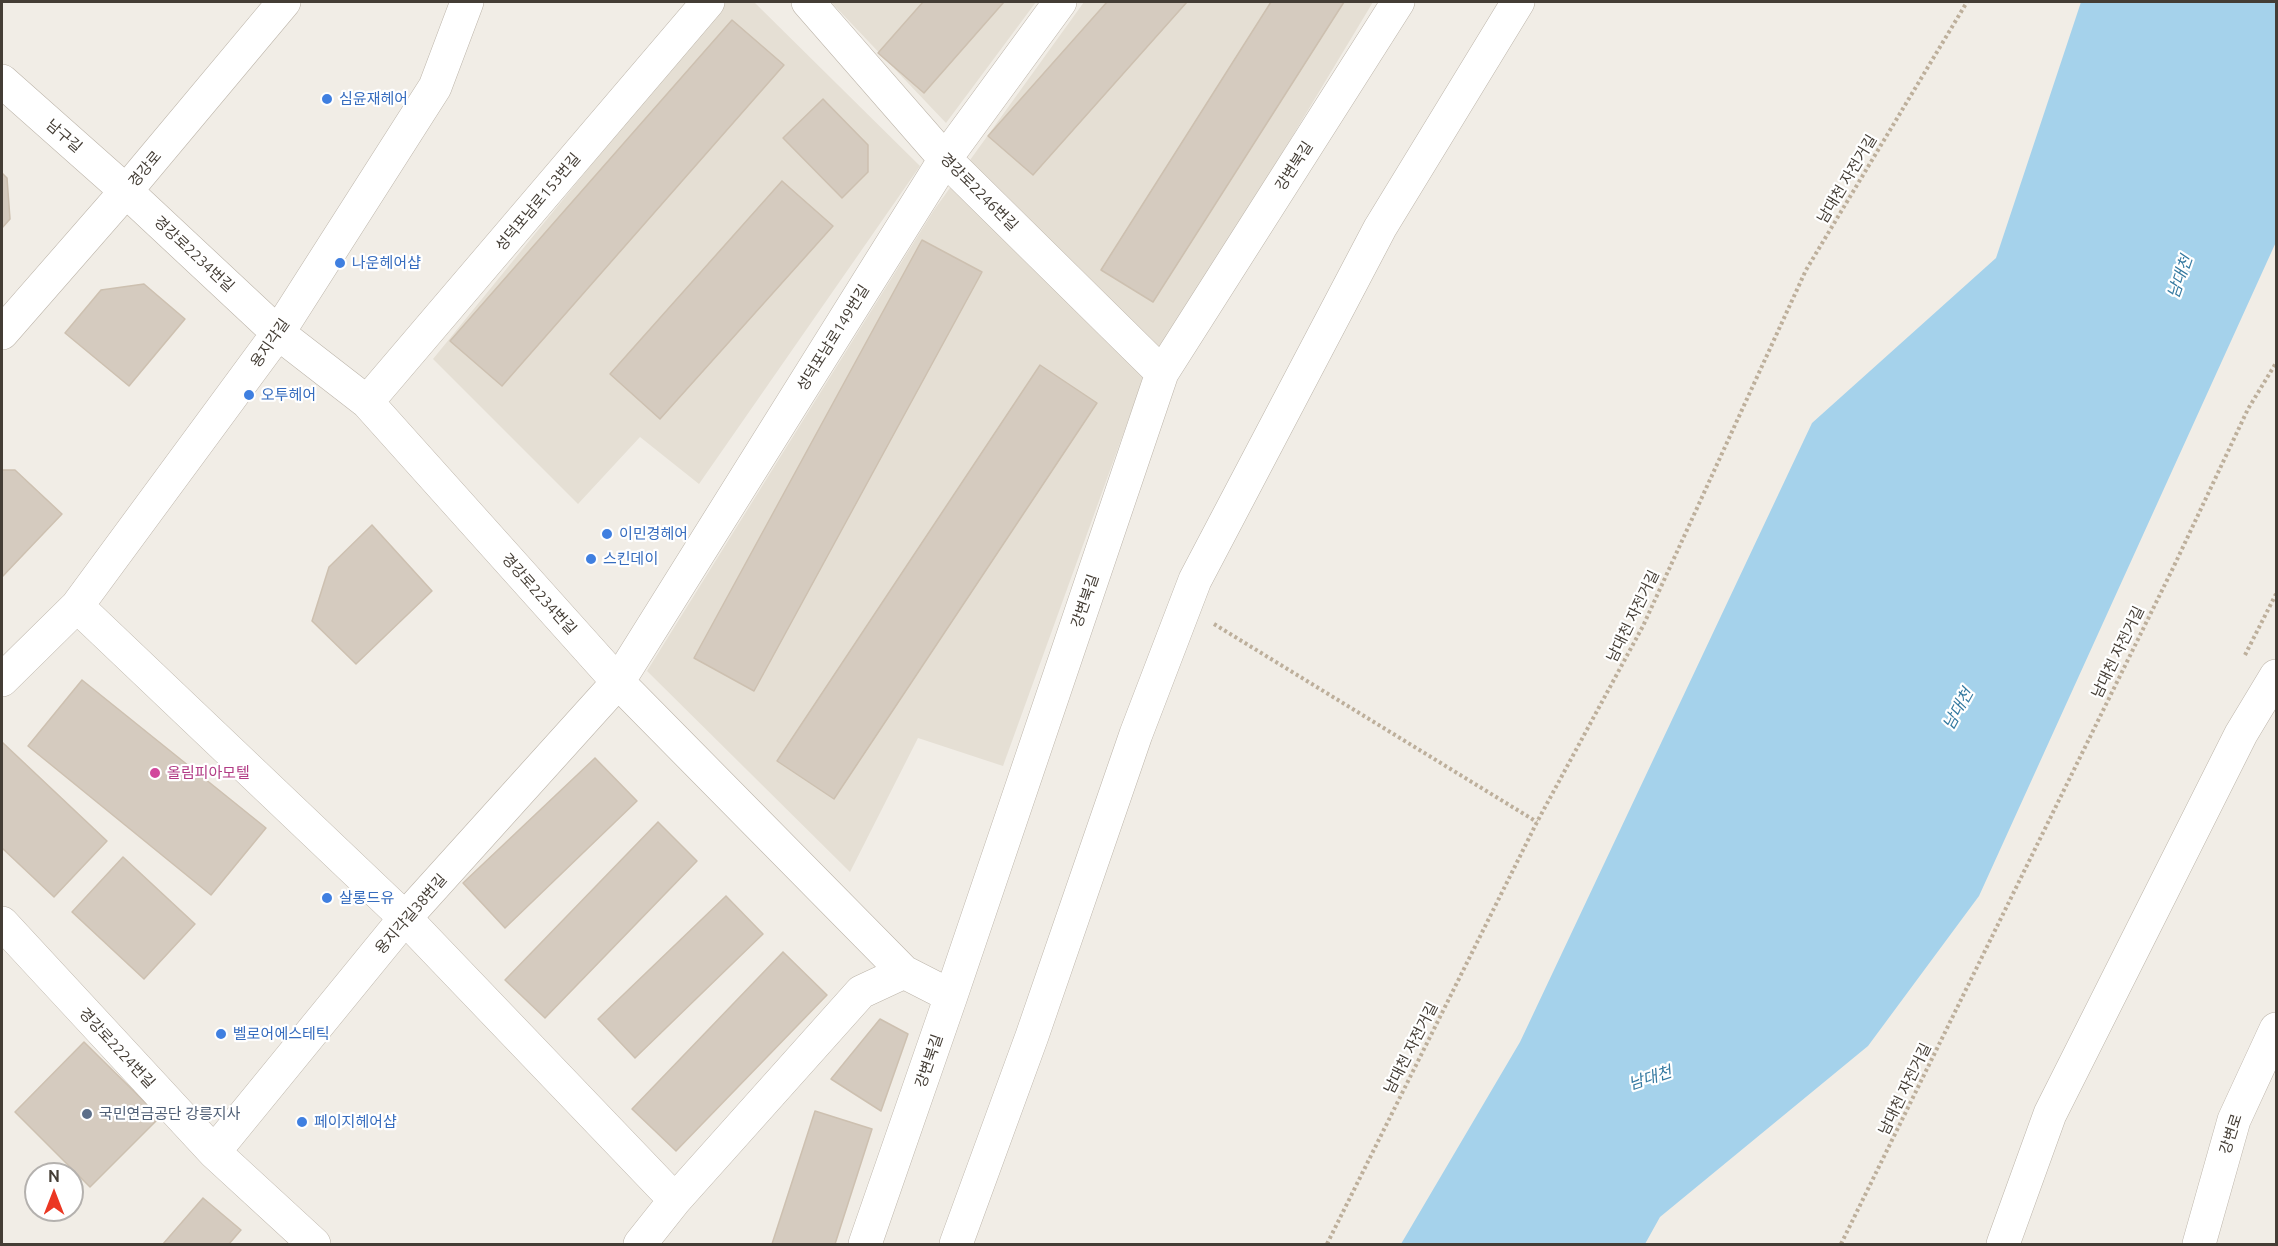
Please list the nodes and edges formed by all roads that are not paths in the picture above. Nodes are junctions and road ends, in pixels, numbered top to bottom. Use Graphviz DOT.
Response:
graph roads {
  1 [pos="284,2"];
  2 [pos="467,2"];
  3 [pos="708,2"];
  4 [pos="808,2"];
  5 [pos="1060,2"];
  6 [pos="1398,2"];
  7 [pos="1518,2"];
  8 [pos="2,81"];
  9 [pos="945,159"];
  10 [pos="126,191"];
  11 [pos="2,333"];
  12 [pos="278,333"];
  13 [pos="1162,373"];
  14 [pos="367,402"];
  15 [pos="77,606"];
  16 [pos="2277,676"];
  17 [pos="2,680"];
  18 [pos="618,682"];
  19 [pos="405,918"];
  20 [pos="2,923"];
  21 [pos="904,972"];
  22 [pos="951,996"];
  23 [pos="2277,1029"];
  24 [pos="214,1152"];
  25 [pos="675,1200"];
  26 [pos="314,1245"];
  27 [pos="640,1245"];
  28 [pos="865,1245"];
  29 [pos="956,1245"];
  30 [pos="2003,1245"];
  31 [pos="2199,1245"];
  1 -- 10 [label="street, 경강로"];
  2 -- 12 [label="street, 용지각길"];
  3 -- 14 [label="street, 성덕포남로153번길"];
  4 -- 9 [label="street, 경강로2246번길"];
  5 -- 9 [label="street, 성덕포남로149번길"];
  6 -- 13 [label="street, 강변북길"];
  7 -- 29 [label="street"];
  8 -- 10 [label="street, 남구길"];
  9 -- 13 [label="street, 경강로2246번길"];
  9 -- 18 [label="street, 성덕포남로149번길"];
  10 -- 11 [label="street, 경강로"];
  10 -- 12 [label="street, 경강로2234번길"];
  12 -- 14 [label="street, 경강로2234번길"];
  12 -- 15 [label="street, 용지각길"];
  13 -- 22 [label="street, 강변북길"];
  14 -- 18 [label="street, 경강로2234번길"];
  15 -- 17 [label="street, 용지각길"];
  15 -- 19 [label="street"];
  16 -- 30 [label="street"];
  18 -- 19 [label="street, 용지각길38번길"];
  18 -- 21 [label="street, 경강로2234번길"];
  19 -- 24 [label="street, 용지각길38번길"];
  19 -- 25 [label="street"];
  20 -- 24 [label="street, 경강로2224번길"];
  21 -- 22 [label="street, 경강로2234번길"];
  21 -- 25 [label="street"];
  22 -- 28 [label="street, 강변북길"];
  23 -- 31 [label="street, 강변로"];
  24 -- 26 [label="street, 경강로2224번길"];
  25 -- 27 [label="street"];
}
